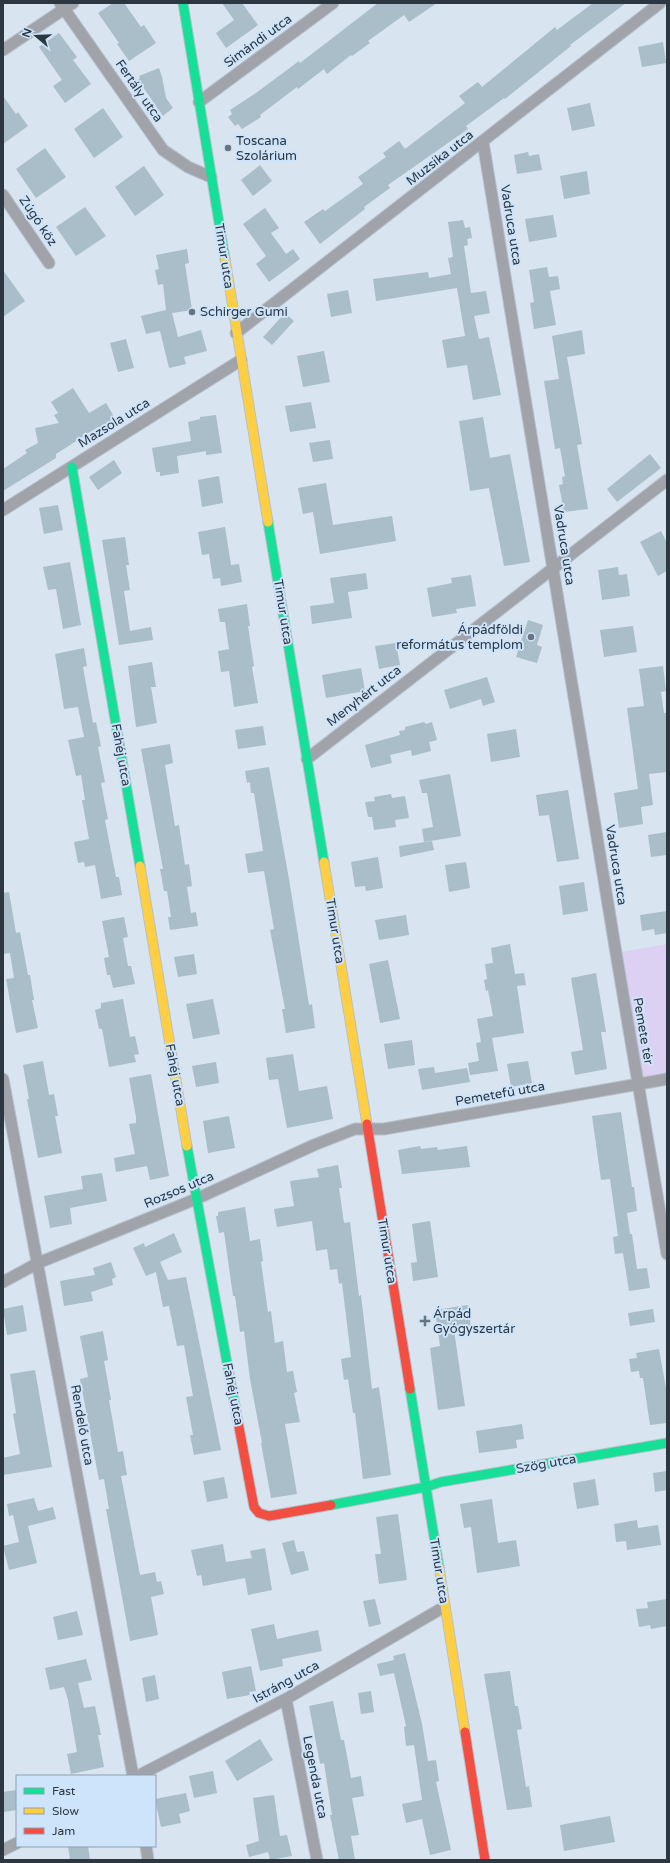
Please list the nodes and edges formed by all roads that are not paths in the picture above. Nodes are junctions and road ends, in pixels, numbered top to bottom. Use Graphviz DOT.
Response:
graph roads {
  1 [pos="183,3"];
  2 [pos="333,3"];
  3 [pos="660,3"];
  4 [pos="66,5"];
  5 [pos="3,50"];
  6 [pos="199,102"];
  7 [pos="484,142"];
  8 [pos="211,176"];
  9 [pos="3,195"];
  10 [pos="49,263"];
  11 [pos="236,333"];
  12 [pos="241,360"];
  13 [pos="72,467"];
  14 [pos="667,480"];
  15 [pos="3,510"];
  16 [pos="553,568"];
  17 [pos="308,760"];
  18 [pos="616,952"];
  19 [pos="3,1078"];
  20 [pos="667,1079"];
  21 [pos="638,1084"];
  22 [pos="367,1129"];
  23 [pos="196,1199"];
  24 [pos="667,1254"];
  25 [pos="38,1263"];
  26 [pos="3,1282"];
  27 [pos="667,1443"];
  28 [pos="426,1487"];
  29 [pos="444,1606"];
  30 [pos="286,1699"];
  31 [pos="133,1775"];
  32 [pos="140,1775"];
  33 [pos="16,1844"];
  34 [pos="146,1847"];
  35 [pos="3,1850"];
  36 [pos="148,1860"];
  37 [pos="317,1860"];
  38 [pos="485,1860"];
  1 -- 6 [label="street, Timur utca"];
  2 -- 6 [label="street, Simándi utca"];
  3 -- 7 [label="street, Muzsika utca"];
  4 -- 5 [label="street"];
  4 -- 8 [label="street, Fertály utca"];
  6 -- 8 [label="street, Timur utca"];
  7 -- 11 [label="street, Muzsika utca"];
  7 -- 16 [label="street, Vadruca utca"];
  8 -- 11 [label="street, Timur utca"];
  9 -- 10 [label="street, Zúgó köz"];
  11 -- 12 [label="street, Timur utca"];
  12 -- 13 [label="street, Mazsola utca"];
  12 -- 17 [label="street, Timur utca"];
  13 -- 15 [label="street, Mazsola utca"];
  13 -- 23 [label="street, Fahéj utca"];
  14 -- 16 [label="street, Menyhért utca"];
  16 -- 17 [label="street, Menyhért utca"];
  16 -- 18 [label="street, Vadruca utca"];
  17 -- 22 [label="street, Timur utca"];
  18 -- 21 [label="street, Pemete tér"];
  19 -- 25 [label="street, Rendelő utca"];
  20 -- 21 [label="street, Pemete tér"];
  21 -- 22 [label="street, Pemetefű utca"];
  21 -- 24 [label="street"];
  22 -- 23 [label="street, Rozsos utca"];
  22 -- 28 [label="street, Timur utca"];
  23 -- 25 [label="street, Rozsos utca"];
  23 -- 28 [label="street, Fahéj utca"];
  25 -- 26 [label="street, Rozsos utca"];
  25 -- 31 [label="street, Rendelő utca"];
  27 -- 28 [label="street, Szög utca"];
  28 -- 29 [label="street, Timur utca"];
  29 -- 30 [label="street, Istráng utca"];
  29 -- 38 [label="street, Timur utca"];
  30 -- 32 [label="street, Istráng utca"];
  30 -- 37 [label="street, Legenda utca"];
  33 -- 35 [label="street"];
  34 -- 36 [label="street"];
}
